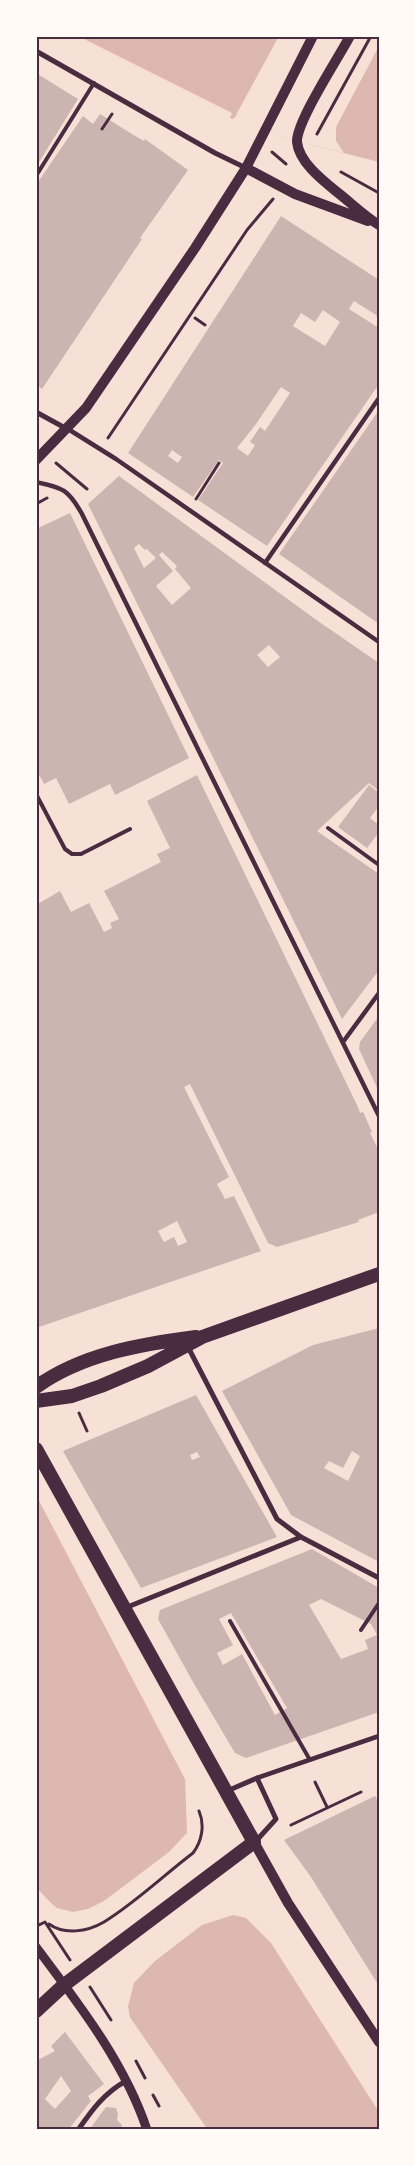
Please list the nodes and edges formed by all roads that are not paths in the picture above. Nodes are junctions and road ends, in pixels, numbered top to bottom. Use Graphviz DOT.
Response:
graph roads {
  1 [pos="313,36"];
  2 [pos="350,36"];
  3 [pos="36,51"];
  4 [pos="94,83"];
  5 [pos="246,168"];
  6 [pos="36,176"];
  7 [pos="377,224"];
  8 [pos="379,398"];
  9 [pos="36,412"];
  10 [pos="68,429"];
  11 [pos="36,460"];
  12 [pos="36,482"];
  13 [pos="265,563"];
  14 [pos="379,642"];
  15 [pos="36,794"];
  16 [pos="328,828"];
  17 [pos="130,829"];
  18 [pos="379,865"];
  19 [pos="379,993"];
  20 [pos="343,1042"];
  21 [pos="379,1116"];
  22 [pos="379,1274"];
  23 [pos="202,1337"];
  24 [pos="188,1346"];
  25 [pos="36,1387"];
  26 [pos="36,1401"];
  27 [pos="36,1449"];
  28 [pos="301,1537"];
  29 [pos="379,1578"];
  30 [pos="379,1603"];
  31 [pos="124,1608"];
  32 [pos="230,1622"];
  33 [pos="361,1630"];
  34 [pos="379,1736"];
  35 [pos="310,1760"];
  36 [pos="257,1778"];
  37 [pos="227,1791"];
  38 [pos="254,1842"];
  39 [pos="36,1947"];
  40 [pos="64,1985"];
  41 [pos="36,2011"];
  42 [pos="379,2042"];
  43 [pos="126,2081"];
  44 [pos="78,2130"];
  45 [pos="147,2130"];
  1 -- 5 [label="main road"];
  2 -- 7 [label="main road"];
  3 -- 4 [label="street"];
  4 -- 5 [label="street"];
  4 -- 6 [label="lane"];
  5 -- 7 [label="main road"];
  5 -- 10 [label="main road"];
  8 -- 13 [label="street"];
  9 -- 10 [label="street"];
  10 -- 11 [label="main road"];
  10 -- 13 [label="street"];
  12 -- 20 [label="street"];
  13 -- 14 [label="street"];
  15 -- 17 [label="lane"];
  16 -- 18 [label="lane"];
  19 -- 20 [label="street"];
  20 -- 21 [label="street"];
  22 -- 23 [label="highway"];
  23 -- 24 [label="highway"];
  23 -- 25 [label="highway"];
  24 -- 26 [label="highway"];
  24 -- 28 [label="street"];
  27 -- 31 [label="highway"];
  28 -- 29 [label="street"];
  28 -- 31 [label="street"];
  30 -- 33 [label="lane"];
  31 -- 37 [label="highway"];
  32 -- 35 [label="lane"];
  34 -- 35 [label="street"];
  35 -- 36 [label="street"];
  36 -- 37 [label="street"];
  36 -- 38 [label="street"];
  37 -- 38 [label="highway"];
  38 -- 40 [label="highway"];
  38 -- 42 [label="main road"];
  39 -- 40 [label="street"];
  40 -- 41 [label="highway"];
  40 -- 43 [label="street"];
  43 -- 44 [label="street"];
  43 -- 45 [label="street"];
}
